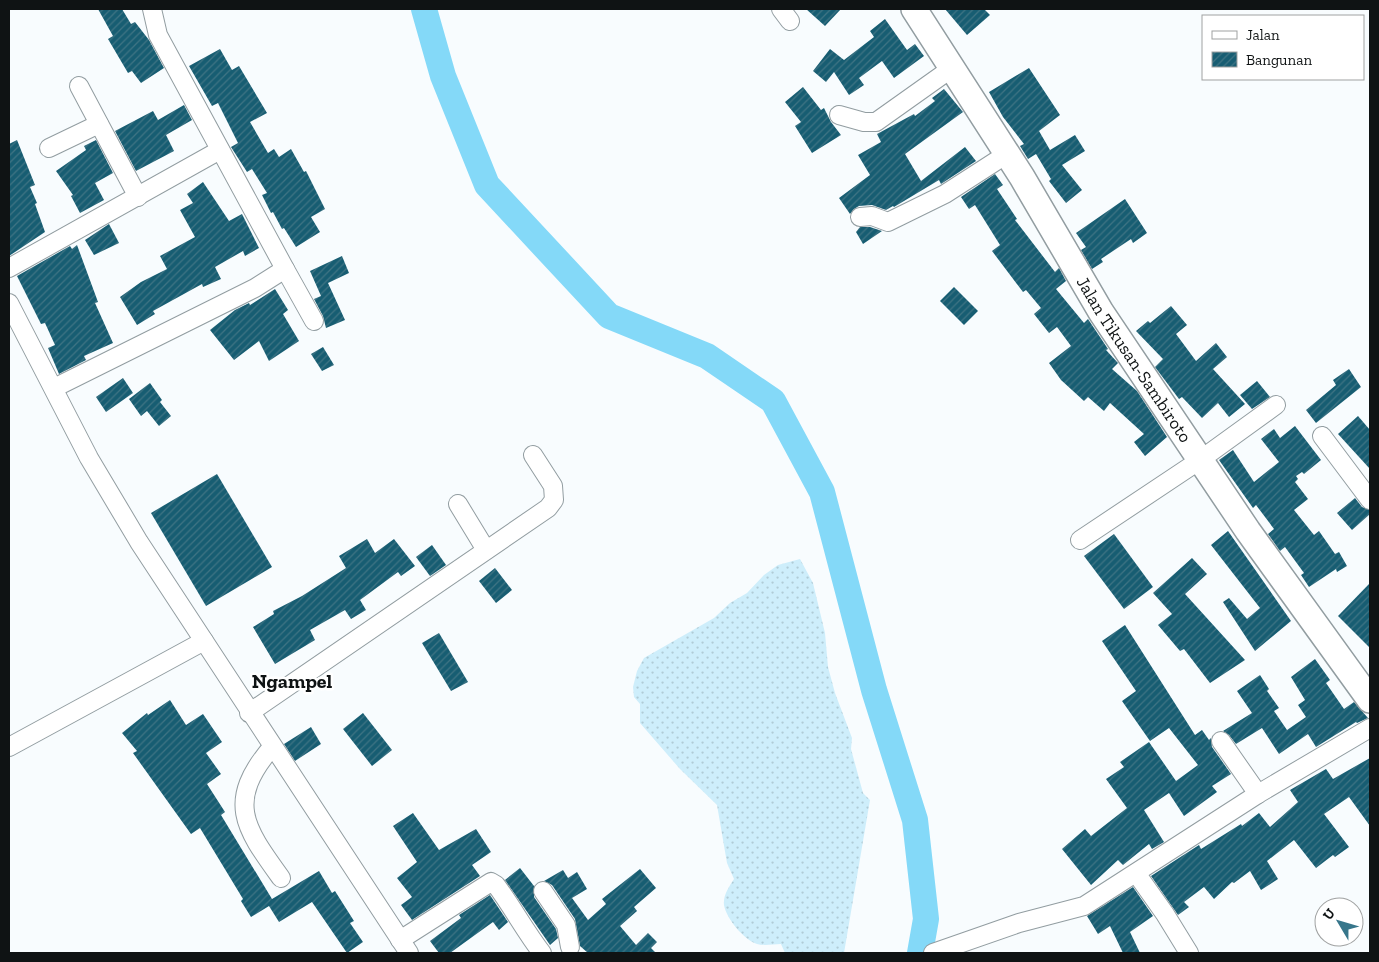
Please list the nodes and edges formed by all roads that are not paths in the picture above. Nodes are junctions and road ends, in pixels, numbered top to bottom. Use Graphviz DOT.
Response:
graph roads {
  1 [pos="152,9"];
  2 [pos="914,9"];
  3 [pos="952,68"];
  4 [pos="79,86"];
  5 [pos="839,114"];
  6 [pos="99,124"];
  7 [pos="49,148"];
  8 [pos="220,150"];
  9 [pos="1007,154"];
  10 [pos="138,197"];
  11 [pos="860,217"];
  12 [pos="9,268"];
  13 [pos="285,269"];
  14 [pos="9,303"];
  15 [pos="314,321"];
  16 [pos="54,388"];
  17 [pos="1276,405"];
  18 [pos="1322,436"];
  19 [pos="533,455"];
  20 [pos="1200,460"];
  21 [pos="1370,500"];
  22 [pos="458,504"];
  23 [pos="1080,540"];
  24 [pos="486,550"];
  25 [pos="204,641"];
  26 [pos="1370,700"];
  27 [pos="249,713"];
  28 [pos="1370,728"];
  29 [pos="1221,741"];
  30 [pos="9,746"];
  31 [pos="272,748"];
  32 [pos="1258,794"];
  33 [pos="1136,873"];
  34 [pos="281,878"];
  35 [pos="543,891"];
  36 [pos="405,947"];
  37 [pos="940,950"];
  38 [pos="569,951"];
  39 [pos="542,953"];
  40 [pos="1189,953"];
  1 -- 8 [label="street"];
  2 -- 3 [label="street, Jalan Tikusan-Sambiroto"];
  3 -- 5 [label="street"];
  3 -- 9 [label="street, Jalan Tikusan-Sambiroto"];
  4 -- 6 [label="street"];
  6 -- 7 [label="street"];
  6 -- 10 [label="street"];
  8 -- 10 [label="street"];
  8 -- 13 [label="street"];
  9 -- 11 [label="street"];
  9 -- 20 [label="street, Jalan Tikusan-Sambiroto"];
  10 -- 12 [label="street"];
  13 -- 15 [label="street"];
  13 -- 16 [label="street"];
  14 -- 16 [label="street"];
  16 -- 25 [label="street"];
  17 -- 20 [label="street"];
  18 -- 21 [label="street"];
  19 -- 24 [label="street"];
  20 -- 23 [label="street"];
  20 -- 26 [label="street, Jalan Tikusan-Sambiroto"];
  22 -- 24 [label="street"];
  24 -- 27 [label="street"];
  25 -- 27 [label="street"];
  25 -- 30 [label="street"];
  27 -- 31 [label="street"];
  28 -- 32 [label="street"];
  29 -- 32 [label="street"];
  31 -- 34 [label="street"];
  31 -- 36 [label="street"];
  32 -- 33 [label="street"];
  33 -- 37 [label="street"];
  33 -- 40 [label="street"];
  35 -- 38 [label="street"];
  36 -- 39 [label="street"];
}
